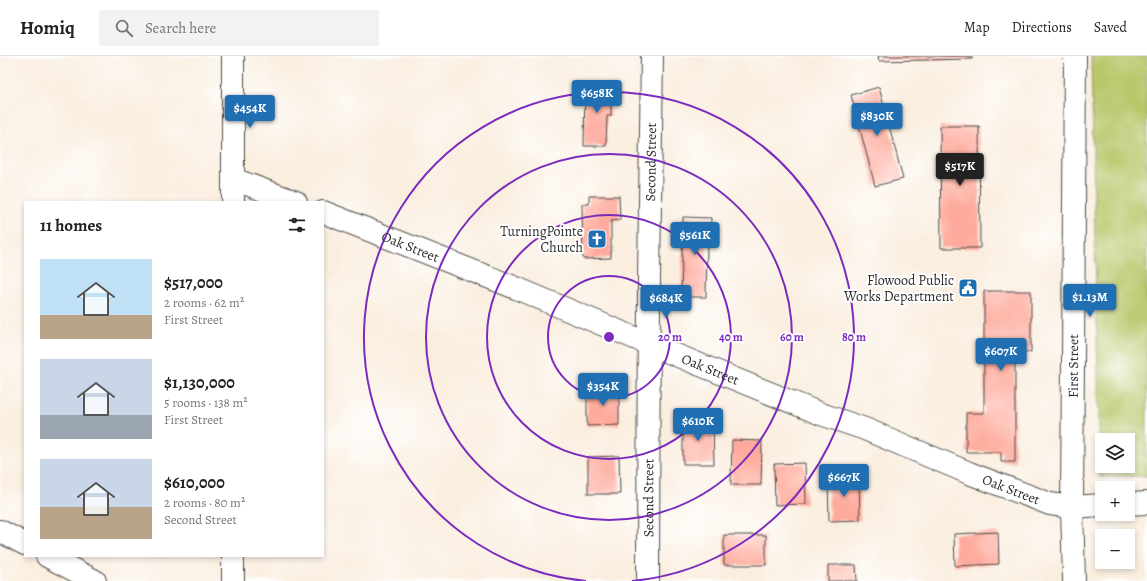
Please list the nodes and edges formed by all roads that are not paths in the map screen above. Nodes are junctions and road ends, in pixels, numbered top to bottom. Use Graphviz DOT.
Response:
graph roads {
  1 [pos="233,56"];
  2 [pos="652,56"];
  3 [pos="1075,56"];
  4 [pos="233,179"];
  5 [pos="233,201"];
  6 [pos="293,201"];
  7 [pos="324,212"];
  8 [pos="649,344"];
  9 [pos="1147,503"];
  10 [pos="1135,504"];
  11 [pos="1095,505"];
  12 [pos="1072,507"];
  13 [pos="0,531"];
  14 [pos="24,543"];
  15 [pos="49,557"];
  16 [pos="233,557"];
  17 [pos="95,581"];
  18 [pos="233,581"];
  19 [pos="648,581"];
  20 [pos="1074,581"];
  1 -- 4 [label="street"];
  2 -- 8 [label="street, Second Street"];
  3 -- 12 [label="street, First Street"];
  4 -- 5 [label="street"];
  4 -- 6 [label="street"];
  7 -- 8 [label="street, Oak Street"];
  8 -- 12 [label="street, Oak Street"];
  8 -- 19 [label="street, Second Street"];
  9 -- 10 [label="street"];
  11 -- 12 [label="street, Oak Street"];
  12 -- 20 [label="street, First Street"];
  13 -- 14 [label="street"];
  15 -- 17 [label="street"];
  16 -- 18 [label="street"];
}
